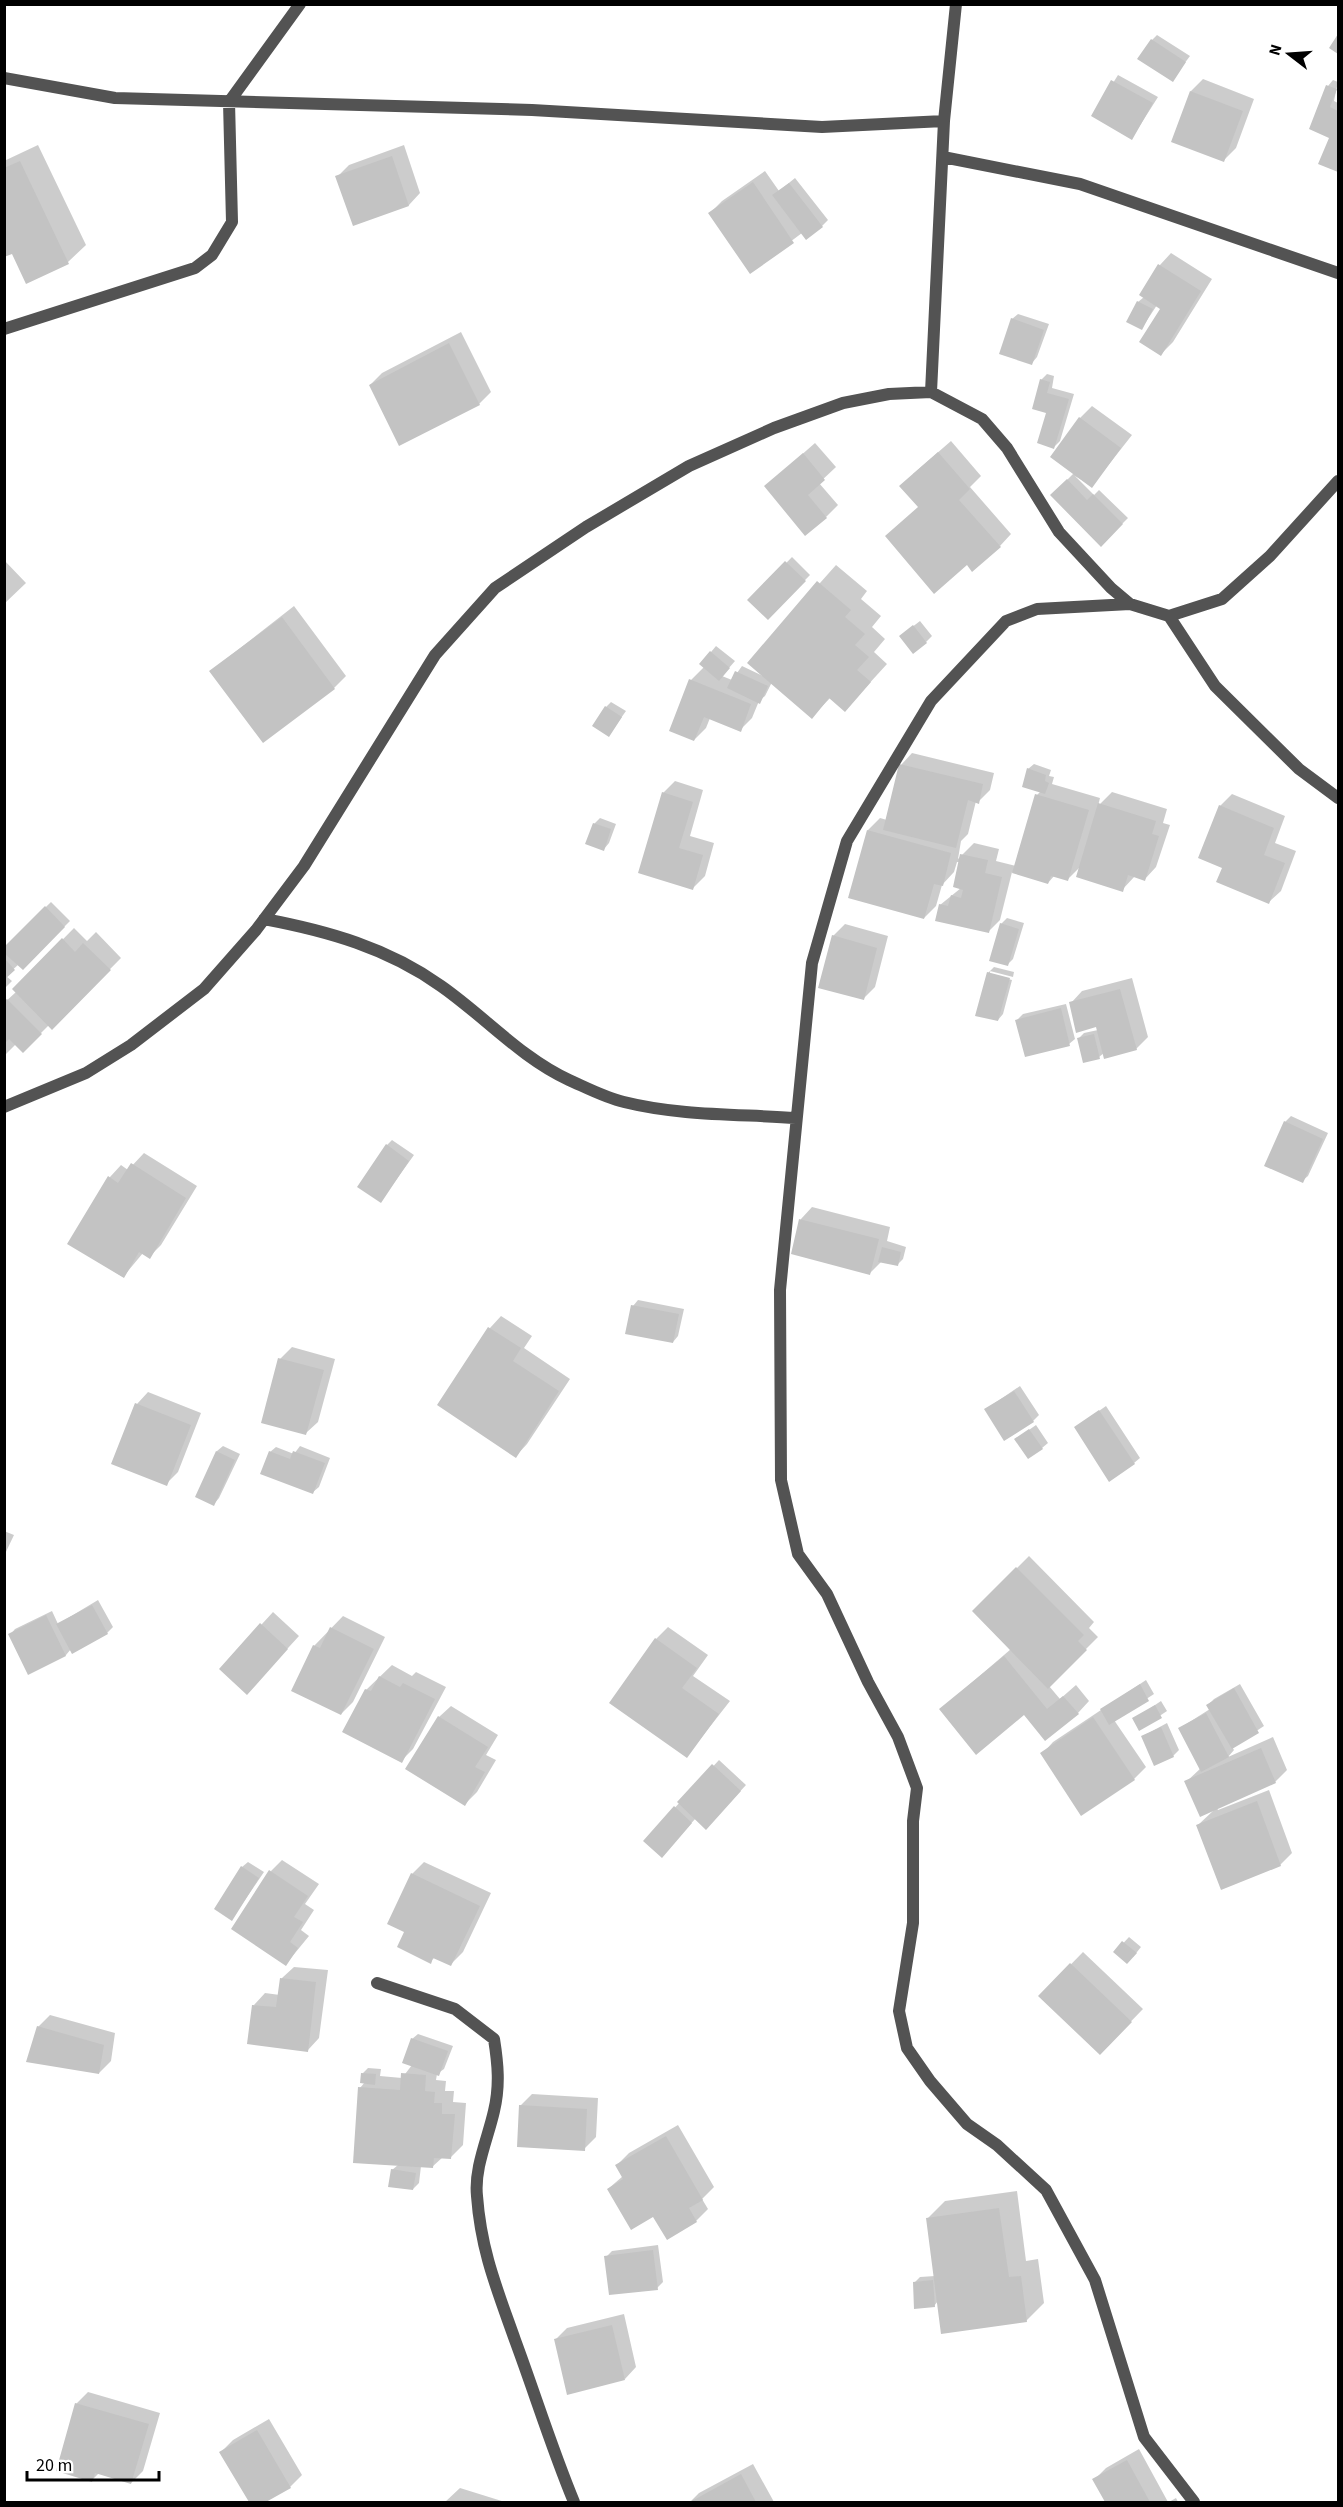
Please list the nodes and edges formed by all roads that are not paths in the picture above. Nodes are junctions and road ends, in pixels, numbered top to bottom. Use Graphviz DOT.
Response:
graph roads {
  1 [pos="300,4"];
  2 [pos="956,4"];
  3 [pos="4,78"];
  4 [pos="229,102"];
  5 [pos="944,121"];
  6 [pos="943,157"];
  7 [pos="1338,273"];
  8 [pos="4,330"];
  9 [pos="931,392"];
  10 [pos="1338,481"];
  11 [pos="1130,604"];
  12 [pos="1170,616"];
  13 [pos="1338,798"];
  14 [pos="264,919"];
  15 [pos="4,1107"];
  16 [pos="796,1118"];
  17 [pos="377,1983"];
  18 [pos="574,2502"];
  19 [pos="1194,2502"];
  1 -- 4 [label="street"];
  2 -- 5 [label="street"];
  3 -- 4 [label="street"];
  4 -- 5 [label="street"];
  4 -- 8 [label="street"];
  5 -- 6 [label="street"];
  6 -- 7 [label="street"];
  6 -- 9 [label="street"];
  9 -- 11 [label="street"];
  9 -- 14 [label="street"];
  10 -- 12 [label="street"];
  11 -- 12 [label="street"];
  11 -- 16 [label="street"];
  12 -- 13 [label="street"];
  14 -- 15 [label="street"];
  14 -- 16 [label="street"];
  16 -- 19 [label="street"];
  17 -- 18 [label="street"];
}
